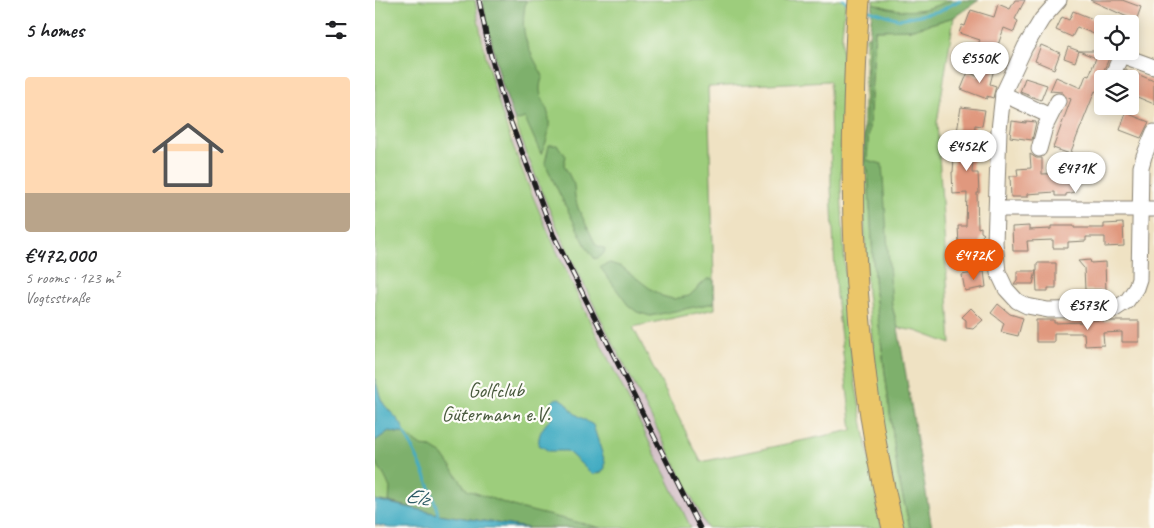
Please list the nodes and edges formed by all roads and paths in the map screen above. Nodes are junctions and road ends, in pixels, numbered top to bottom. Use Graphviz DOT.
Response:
graph roads {
  1 [pos="859,0"];
  2 [pos="1059,0"];
  3 [pos="1138,60"];
  4 [pos="1154,67"];
  5 [pos="1003,94"];
  6 [pos="1058,101"];
  7 [pos="1050,116"];
  8 [pos="1154,132"];
  9 [pos="1039,149"];
  10 [pos="1147,208"];
  11 [pos="997,209"];
  12 [pos="893,528"];
  1 -- 12 [label="highway"];
  2 -- 5 [label="street"];
  3 -- 4 [label="street"];
  5 -- 7 [label="street"];
  5 -- 11 [label="street"];
  6 -- 7 [label="street"];
  7 -- 9 [label="street"];
  8 -- 10 [label="street"];
  10 -- 11 [label="street"];
  10 -- 11 [label="street"];
}
